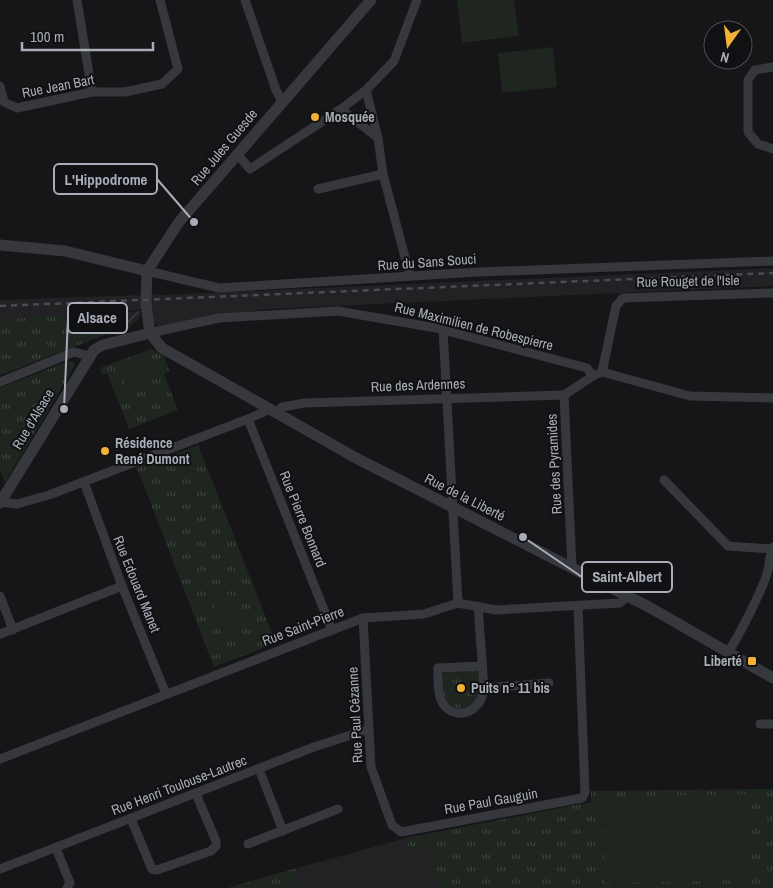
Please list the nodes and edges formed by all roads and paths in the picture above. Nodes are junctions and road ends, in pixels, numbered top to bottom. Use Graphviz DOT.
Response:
graph roads {
  1 [pos="77,0"];
  2 [pos="160,0"];
  3 [pos="244,0"];
  4 [pos="371,0"];
  5 [pos="417,0"];
  6 [pos="773,67"];
  7 [pos="0,86"];
  8 [pos="366,90"];
  9 [pos="92,92"];
  10 [pos="282,102"];
  11 [pos="341,109"];
  12 [pos="378,138"];
  13 [pos="773,150"];
  14 [pos="237,154"];
  15 [pos="383,174"];
  16 [pos="318,189"];
  17 [pos="0,245"];
  18 [pos="773,260"];
  19 [pos="147,271"];
  20 [pos="410,276"];
  21 [pos="773,293"];
  22 [pos="443,330"];
  23 [pos="150,333"];
  24 [pos="89,356"];
  25 [pos="602,372"];
  26 [pos="593,376"];
  27 [pos="0,382"];
  28 [pos="564,395"];
  29 [pos="773,398"];
  30 [pos="446,399"];
  31 [pos="272,410"];
  32 [pos="248,419"];
  33 [pos="664,480"];
  34 [pos="84,482"];
  35 [pos="0,503"];
  36 [pos="452,507"];
  37 [pos="773,548"];
  38 [pos="572,567"];
  39 [pos="122,586"];
  40 [pos="0,596"];
  41 [pos="629,596"];
  42 [pos="458,603"];
  43 [pos="478,606"];
  44 [pos="578,606"];
  45 [pos="363,618"];
  46 [pos="13,630"];
  47 [pos="332,630"];
  48 [pos="0,634"];
  49 [pos="728,652"];
  50 [pos="482,666"];
  51 [pos="773,678"];
  52 [pos="548,683"];
  53 [pos="484,688"];
  54 [pos="166,694"];
  55 [pos="760,724"];
  56 [pos="773,724"];
  57 [pos="369,729"];
  58 [pos="0,759"];
  59 [pos="259,769"];
  60 [pos="196,794"];
  61 [pos="338,809"];
  62 [pos="131,819"];
  63 [pos="283,831"];
  64 [pos="401,832"];
  65 [pos="248,844"];
  66 [pos="56,848"];
  67 [pos="0,869"];
  68 [pos="67,888"];
  1 -- 9 [label="street"];
  2 -- 9 [label="street, Rue Jean Bart"];
  3 -- 10 [label="street"];
  4 -- 10 [label="street, Rue Jules Guesde"];
  5 -- 8 [label="street"];
  6 -- 13 [label="street"];
  7 -- 9 [label="street, Rue Jean Bart"];
  8 -- 11 [label="street"];
  8 -- 12 [label="street"];
  10 -- 14 [label="street, Rue Jules Guesde"];
  11 -- 12 [label="street"];
  11 -- 14 [label="street"];
  12 -- 15 [label="street"];
  14 -- 19 [label="street, Rue Jules Guesde"];
  15 -- 16 [label="street"];
  15 -- 20 [label="street"];
  17 -- 19 [label="street"];
  18 -- 20 [label="street, Rue du Sans Souci"];
  19 -- 20 [label="street, Rue du Sans Souci"];
  19 -- 23 [label="street"];
  21 -- 25 [label="street, Rue Rouget de l'Isle"];
  22 -- 23 [label="street, Rue Maximilien de Robespierre"];
  22 -- 26 [label="street, Rue Maximilien de Robespierre"];
  22 -- 30 [label="street"];
  23 -- 24 [label="street, Rue d'Alsace"];
  23 -- 31 [label="street, Rue de la Liberté"];
  24 -- 27 [label="street"];
  24 -- 35 [label="street, Rue d'Alsace"];
  25 -- 26 [label="street"];
  25 -- 29 [label="street"];
  26 -- 28 [label="street, Rue des Pyramides"];
  28 -- 30 [label="street, Rue des Ardennes"];
  28 -- 38 [label="street, Rue des Pyramides"];
  30 -- 31 [label="street, Rue des Ardennes"];
  30 -- 36 [label="street"];
  31 -- 32 [label="street, Rue des Ardennes"];
  31 -- 36 [label="street, Rue de la Liberté"];
  32 -- 34 [label="street, Rue des Ardennes"];
  32 -- 47 [label="street, Rue Pierre Bonnard"];
  33 -- 37 [label="street"];
  34 -- 35 [label="street, Rue des Ardennes"];
  34 -- 39 [label="street, Rue Edouard Manet"];
  36 -- 38 [label="street, Rue de la Liberté"];
  36 -- 42 [label="street"];
  37 -- 49 [label="street"];
  38 -- 41 [label="street, Rue de la Liberté"];
  39 -- 46 [label="street"];
  39 -- 54 [label="street, Rue Edouard Manet"];
  40 -- 46 [label="street"];
  41 -- 44 [label="street, Rue Saint-Pierre"];
  41 -- 49 [label="street, Rue de la Liberté"];
  42 -- 43 [label="street, Rue Saint-Pierre"];
  42 -- 45 [label="street, Rue Saint-Pierre"];
  43 -- 44 [label="street, Rue Saint-Pierre"];
  43 -- 50 [label="street"];
  44 -- 64 [label="street, Rue Paul Gauguin"];
  45 -- 47 [label="street, Rue Saint-Pierre"];
  45 -- 57 [label="street, Rue Paul Cézanne"];
  46 -- 48 [label="street"];
  47 -- 54 [label="street, Rue Saint-Pierre"];
  49 -- 51 [label="street, Rue de la Liberté"];
  50 -- 53 [label="street"];
  50 -- 53 [label="street"];
  52 -- 53 [label="street"];
  54 -- 58 [label="street, Rue Saint-Pierre"];
  55 -- 56 [label="street"];
  57 -- 59 [label="street, Rue Henri Toulouse-Lautrec"];
  57 -- 64 [label="street, Rue Paul Cézanne"];
  59 -- 60 [label="street, Rue Henri Toulouse-Lautrec"];
  59 -- 63 [label="street"];
  60 -- 62 [label="street, Rue Henri Toulouse-Lautrec"];
  60 -- 62 [label="street"];
  61 -- 63 [label="street"];
  62 -- 66 [label="street, Rue Henri Toulouse-Lautrec"];
  63 -- 65 [label="street"];
  66 -- 67 [label="street, Rue Henri Toulouse-Lautrec"];
  66 -- 68 [label="street"];
}
